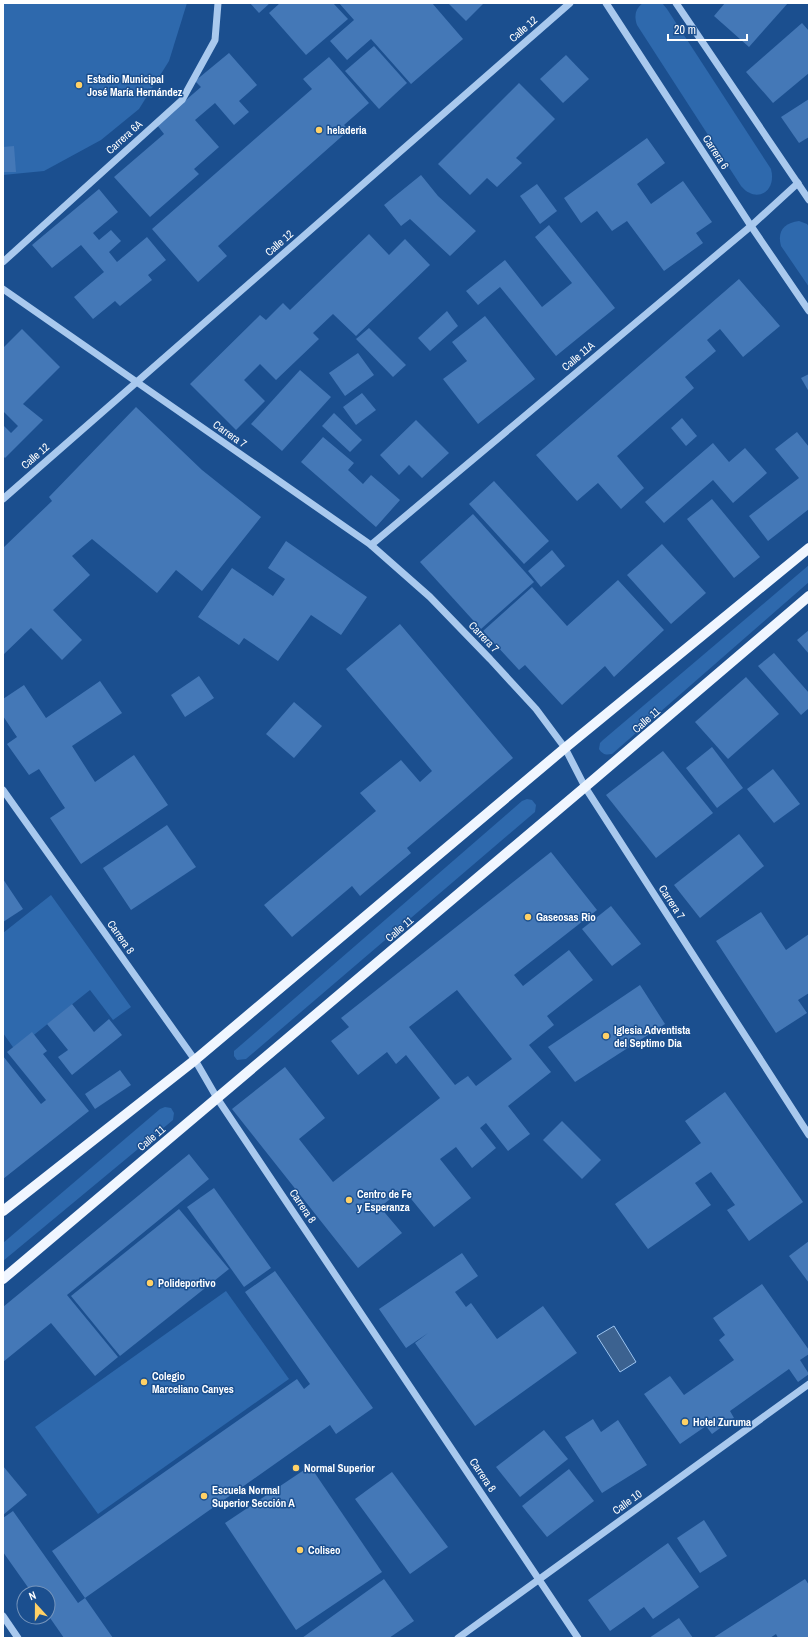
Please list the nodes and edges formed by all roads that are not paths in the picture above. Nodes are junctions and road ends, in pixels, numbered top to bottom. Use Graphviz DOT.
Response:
graph roads {
  1 [pos="218,3"];
  2 [pos="570,3"];
  3 [pos="606,3"];
  4 [pos="676,3"];
  5 [pos="798,183"];
  6 [pos="809,200"];
  7 [pos="751,226"];
  8 [pos="3,262"];
  9 [pos="3,289"];
  10 [pos="809,311"];
  11 [pos="137,382"];
  12 [pos="3,499"];
  13 [pos="371,545"];
  14 [pos="809,548"];
  15 [pos="809,596"];
  16 [pos="565,748"];
  17 [pos="585,787"];
  18 [pos="3,790"];
  19 [pos="195,1060"];
  20 [pos="217,1098"];
  21 [pos="809,1135"];
  22 [pos="3,1211"];
  23 [pos="3,1279"];
  24 [pos="809,1384"];
  25 [pos="539,1580"];
  26 [pos="3,1616"];
  27 [pos="18,1638"];
  28 [pos="458,1638"];
  29 [pos="578,1638"];
  1 -- 8 [label="street, Carrera 6A"];
  2 -- 11 [label="street, Calle 12"];
  3 -- 7 [label="street, Carrera 6"];
  4 -- 5 [label="street"];
  5 -- 6 [label="street"];
  5 -- 7 [label="street, Calle 11A"];
  7 -- 10 [label="street, Carrera 6"];
  7 -- 13 [label="street, Calle 11A"];
  9 -- 11 [label="street, Carrera 7"];
  11 -- 12 [label="street, Calle 12"];
  11 -- 13 [label="street, Carrera 7"];
  13 -- 16 [label="street, Carrera 7"];
  14 -- 16 [label="main road"];
  15 -- 17 [label="main road, Calle 11"];
  16 -- 17 [label="street, Carrera 7"];
  16 -- 19 [label="main road"];
  17 -- 20 [label="main road, Calle 11"];
  17 -- 21 [label="street, Carrera 7"];
  18 -- 19 [label="street, Carrera 8"];
  19 -- 20 [label="street, Carrera 8"];
  19 -- 22 [label="main road"];
  20 -- 23 [label="main road, Calle 11"];
  20 -- 25 [label="street, Carrera 8"];
  24 -- 25 [label="street, Calle 10"];
  25 -- 28 [label="street, Calle 10"];
  25 -- 29 [label="street, Carrera 8"];
  26 -- 27 [label="street"];
}
